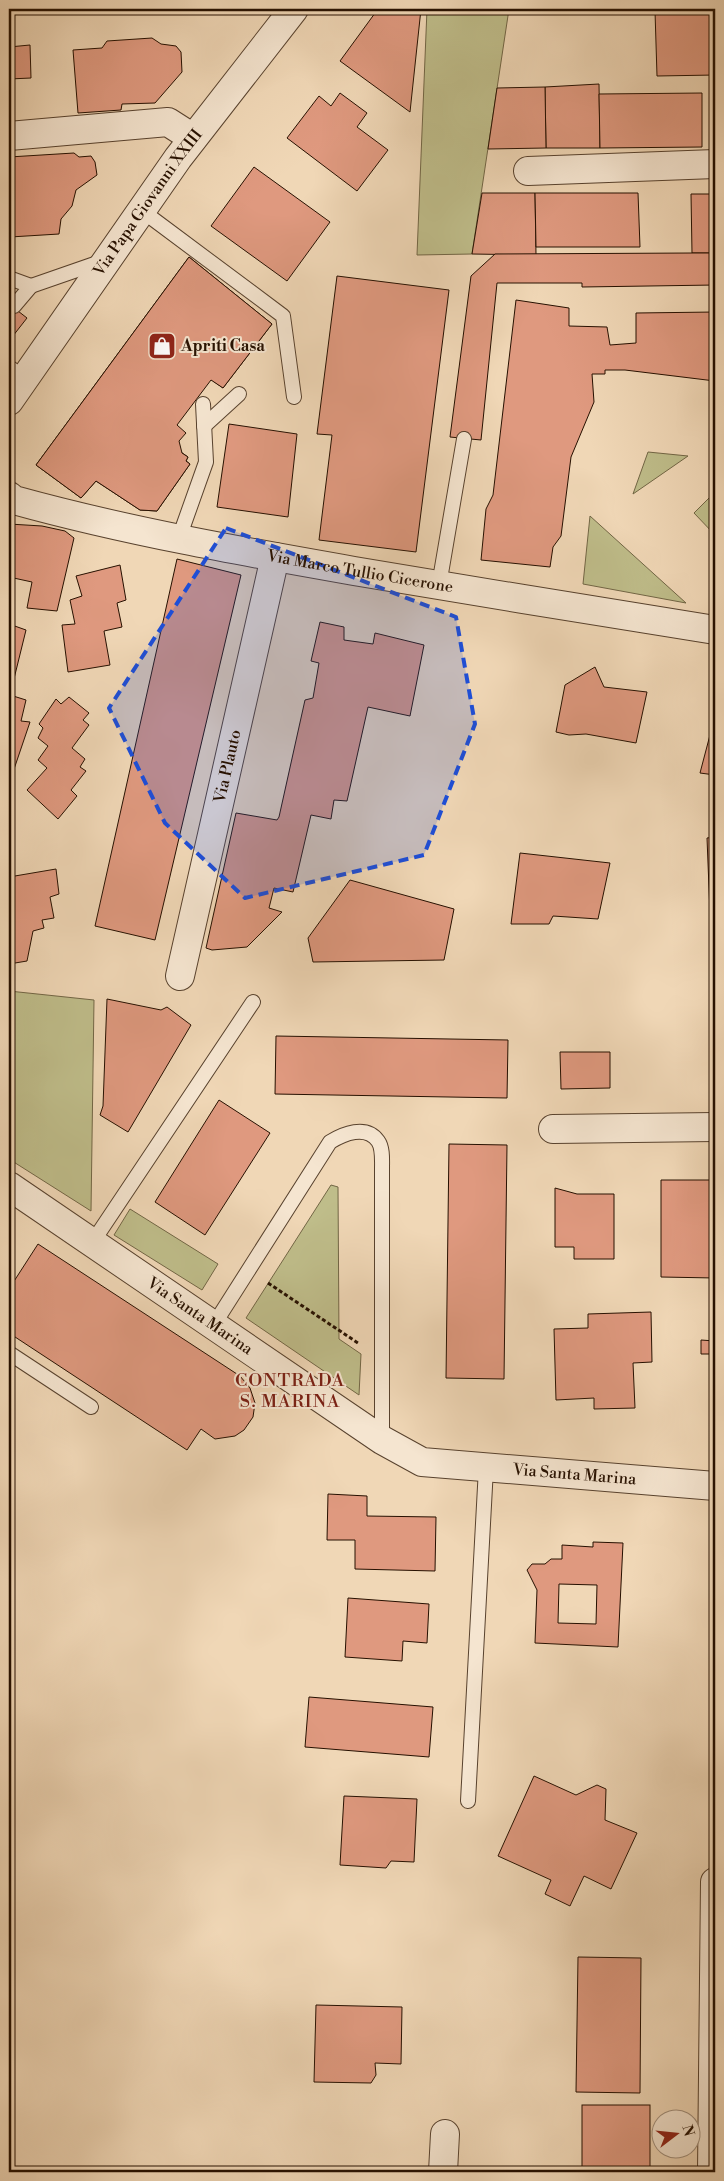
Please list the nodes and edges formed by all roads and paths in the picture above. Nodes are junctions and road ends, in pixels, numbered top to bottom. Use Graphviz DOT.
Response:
graph roads {
  1 [pos="294,9"];
  2 [pos="9,136"];
  3 [pos="193,138"];
  4 [pos="715,164"];
  5 [pos="528,171"];
  6 [pos="141,210"];
  7 [pos="106,260"];
  8 [pos="9,277"];
  9 [pos="31,286"];
  10 [pos="14,306"];
  11 [pos="17,373"];
  12 [pos="239,394"];
  13 [pos="294,398"];
  14 [pos="9,401"];
  15 [pos="203,404"];
  16 [pos="204,426"];
  17 [pos="464,439"];
  18 [pos="9,496"];
  19 [pos="180,538"];
  20 [pos="275,557"];
  21 [pos="439,585"];
  22 [pos="715,630"];
  23 [pos="180,976"];
  24 [pos="253,1002"];
  25 [pos="715,1127"];
  26 [pos="553,1129"];
  27 [pos="9,1186"];
  28 [pos="92,1244"];
  29 [pos="249,1270"];
  30 [pos="213,1326"];
  31 [pos="9,1352"];
  32 [pos="382,1358"];
  33 [pos="91,1407"];
  34 [pos="382,1440"];
  35 [pos="486,1468"];
  36 [pos="715,1486"];
  37 [pos="468,1801"];
  38 [pos="715,1882"];
  39 [pos="445,2134"];
  40 [pos="443,2172"];
  41 [pos="712,2172"];
  1 -- 3 [label="street, Via Papa Giovanni XXIII"];
  2 -- 3 [label="street"];
  3 -- 6 [label="street, Via Papa Giovanni XXIII"];
  4 -- 5 [label="street"];
  6 -- 7 [label="street, Via Papa Giovanni XXIII"];
  6 -- 13 [label="lane"];
  7 -- 9 [label="lane"];
  7 -- 11 [label="street, Via Papa Giovanni XXIII"];
  8 -- 9 [label="lane"];
  9 -- 10 [label="lane"];
  11 -- 14 [label="street, Via Papa Giovanni XXIII"];
  12 -- 16 [label="lane"];
  15 -- 16 [label="lane"];
  16 -- 19 [label="lane"];
  17 -- 21 [label="lane"];
  18 -- 19 [label="street, Via Marco Tullio Cicerone"];
  19 -- 20 [label="street, Via Marco Tullio Cicerone"];
  20 -- 21 [label="street, Via Marco Tullio Cicerone"];
  20 -- 23 [label="street, Via Plauto"];
  21 -- 22 [label="street, Via Marco Tullio Cicerone"];
  24 -- 28 [label="lane"];
  25 -- 26 [label="street"];
  27 -- 28 [label="street, Via Santa Marina"];
  28 -- 30 [label="street, Via Santa Marina"];
  29 -- 30 [label="lane"];
  29 -- 32 [label="path"];
  29 -- 32 [label="lane"];
  30 -- 34 [label="street, Via Santa Marina"];
  31 -- 33 [label="lane"];
  32 -- 34 [label="lane"];
  34 -- 35 [label="street, Via Santa Marina"];
  35 -- 36 [label="street, Via Santa Marina"];
  35 -- 37 [label="lane"];
  38 -- 41 [label="street"];
  39 -- 40 [label="street"];
}
